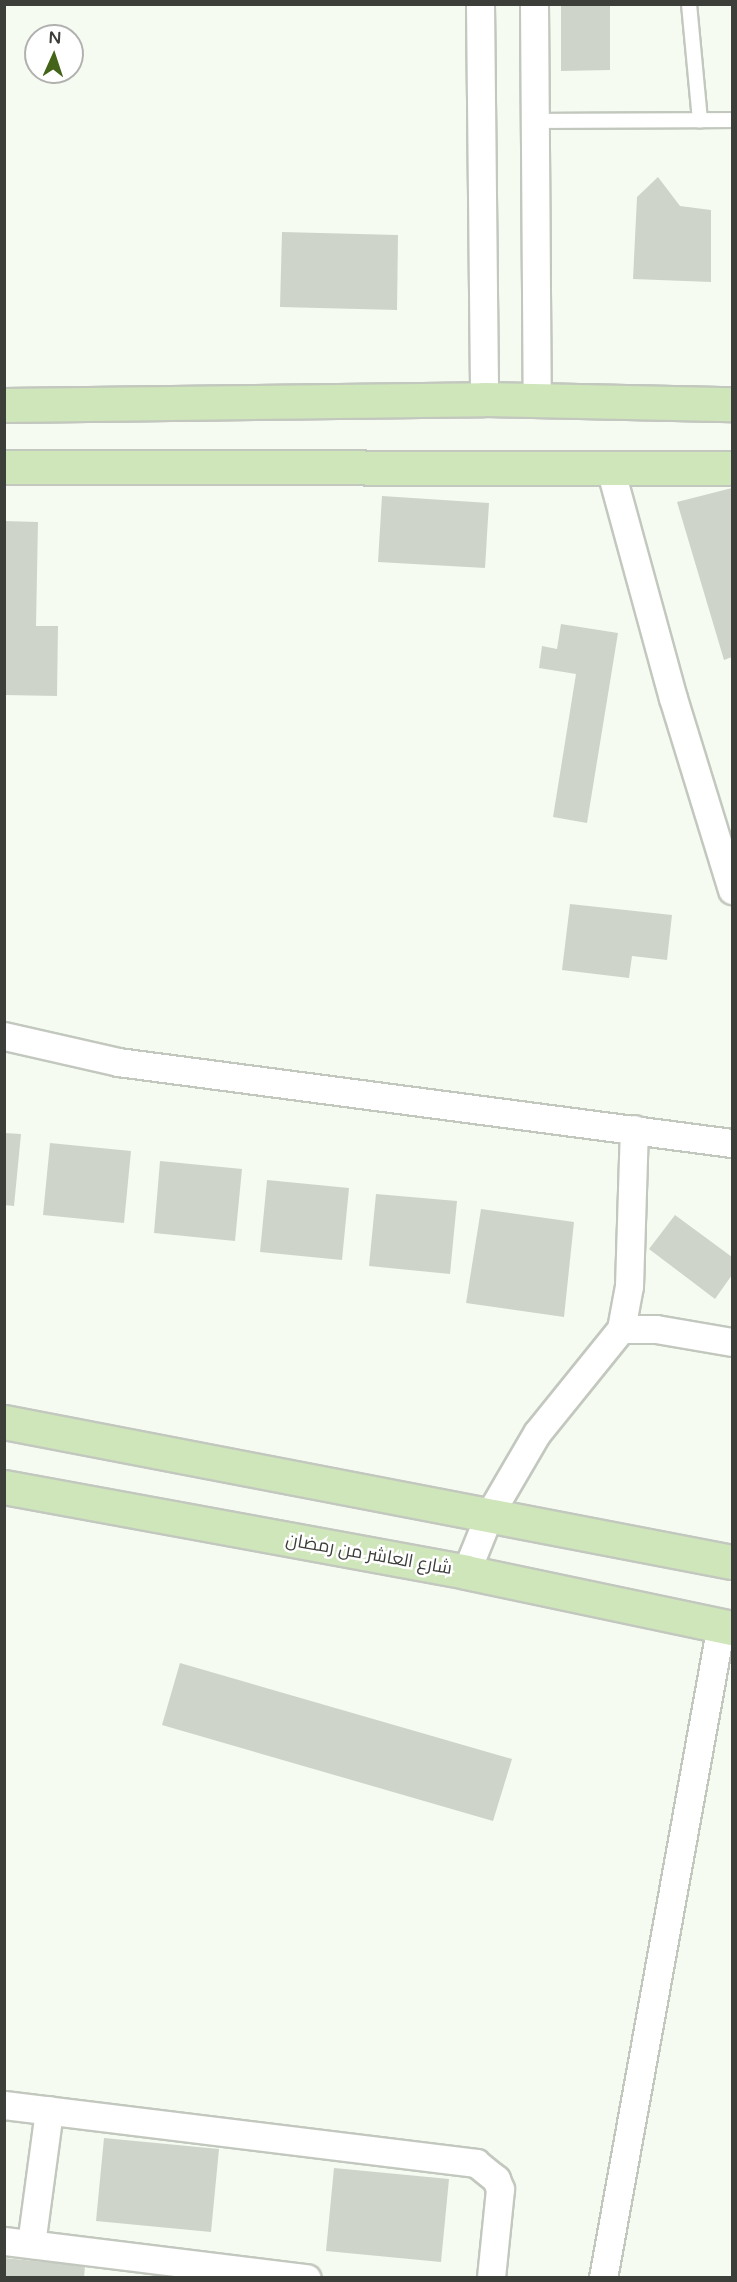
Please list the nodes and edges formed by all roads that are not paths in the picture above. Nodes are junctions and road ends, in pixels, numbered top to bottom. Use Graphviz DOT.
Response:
graph roads {
  1 [pos="480,4"];
  2 [pos="534,4"];
  3 [pos="689,4"];
  4 [pos="700,120"];
  5 [pos="732,120"];
  6 [pos="535,121"];
  7 [pos="484,399"];
  8 [pos="537,400"];
  9 [pos="732,404"];
  10 [pos="4,405"];
  11 [pos="4,467"];
  12 [pos="610,468"];
  13 [pos="732,468"];
  14 [pos="732,890"];
  15 [pos="4,1036"];
  16 [pos="634,1129"];
  17 [pos="732,1143"];
  18 [pos="621,1329"];
  19 [pos="732,1341"];
  20 [pos="4,1422"];
  21 [pos="4,1487"];
  22 [pos="489,1515"];
  23 [pos="732,1563"];
  24 [pos="466,1572"];
  25 [pos="726,1627"];
  26 [pos="4,2105"];
  27 [pos="49,2110"];
  28 [pos="4,2241"];
  29 [pos="31,2244"];
  30 [pos="307,2277"];
  31 [pos="491,2277"];
  32 [pos="603,2277"];
  1 -- 7 [label="street"];
  2 -- 6 [label="street"];
  3 -- 4 [label="lane"];
  4 -- 5 [label="lane"];
  4 -- 6 [label="lane"];
  6 -- 8 [label="street"];
  7 -- 8 [label="main road"];
  7 -- 10 [label="main road"];
  8 -- 9 [label="main road"];
  11 -- 12 [label="main road"];
  12 -- 13 [label="main road"];
  12 -- 14 [label="street"];
  15 -- 16 [label="street"];
  16 -- 17 [label="street"];
  16 -- 18 [label="street"];
  18 -- 19 [label="street"];
  18 -- 22 [label="street"];
  20 -- 22 [label="main road"];
  21 -- 24 [label="main road, شارع العاشر من رمضان"];
  22 -- 23 [label="main road"];
  22 -- 24 [label="street"];
  24 -- 25 [label="main road, شارع العاشر من رمضان"];
  25 -- 32 [label="street"];
  26 -- 27 [label="street"];
  27 -- 29 [label="street"];
  27 -- 31 [label="street"];
  28 -- 29 [label="street"];
  29 -- 30 [label="street"];
}
